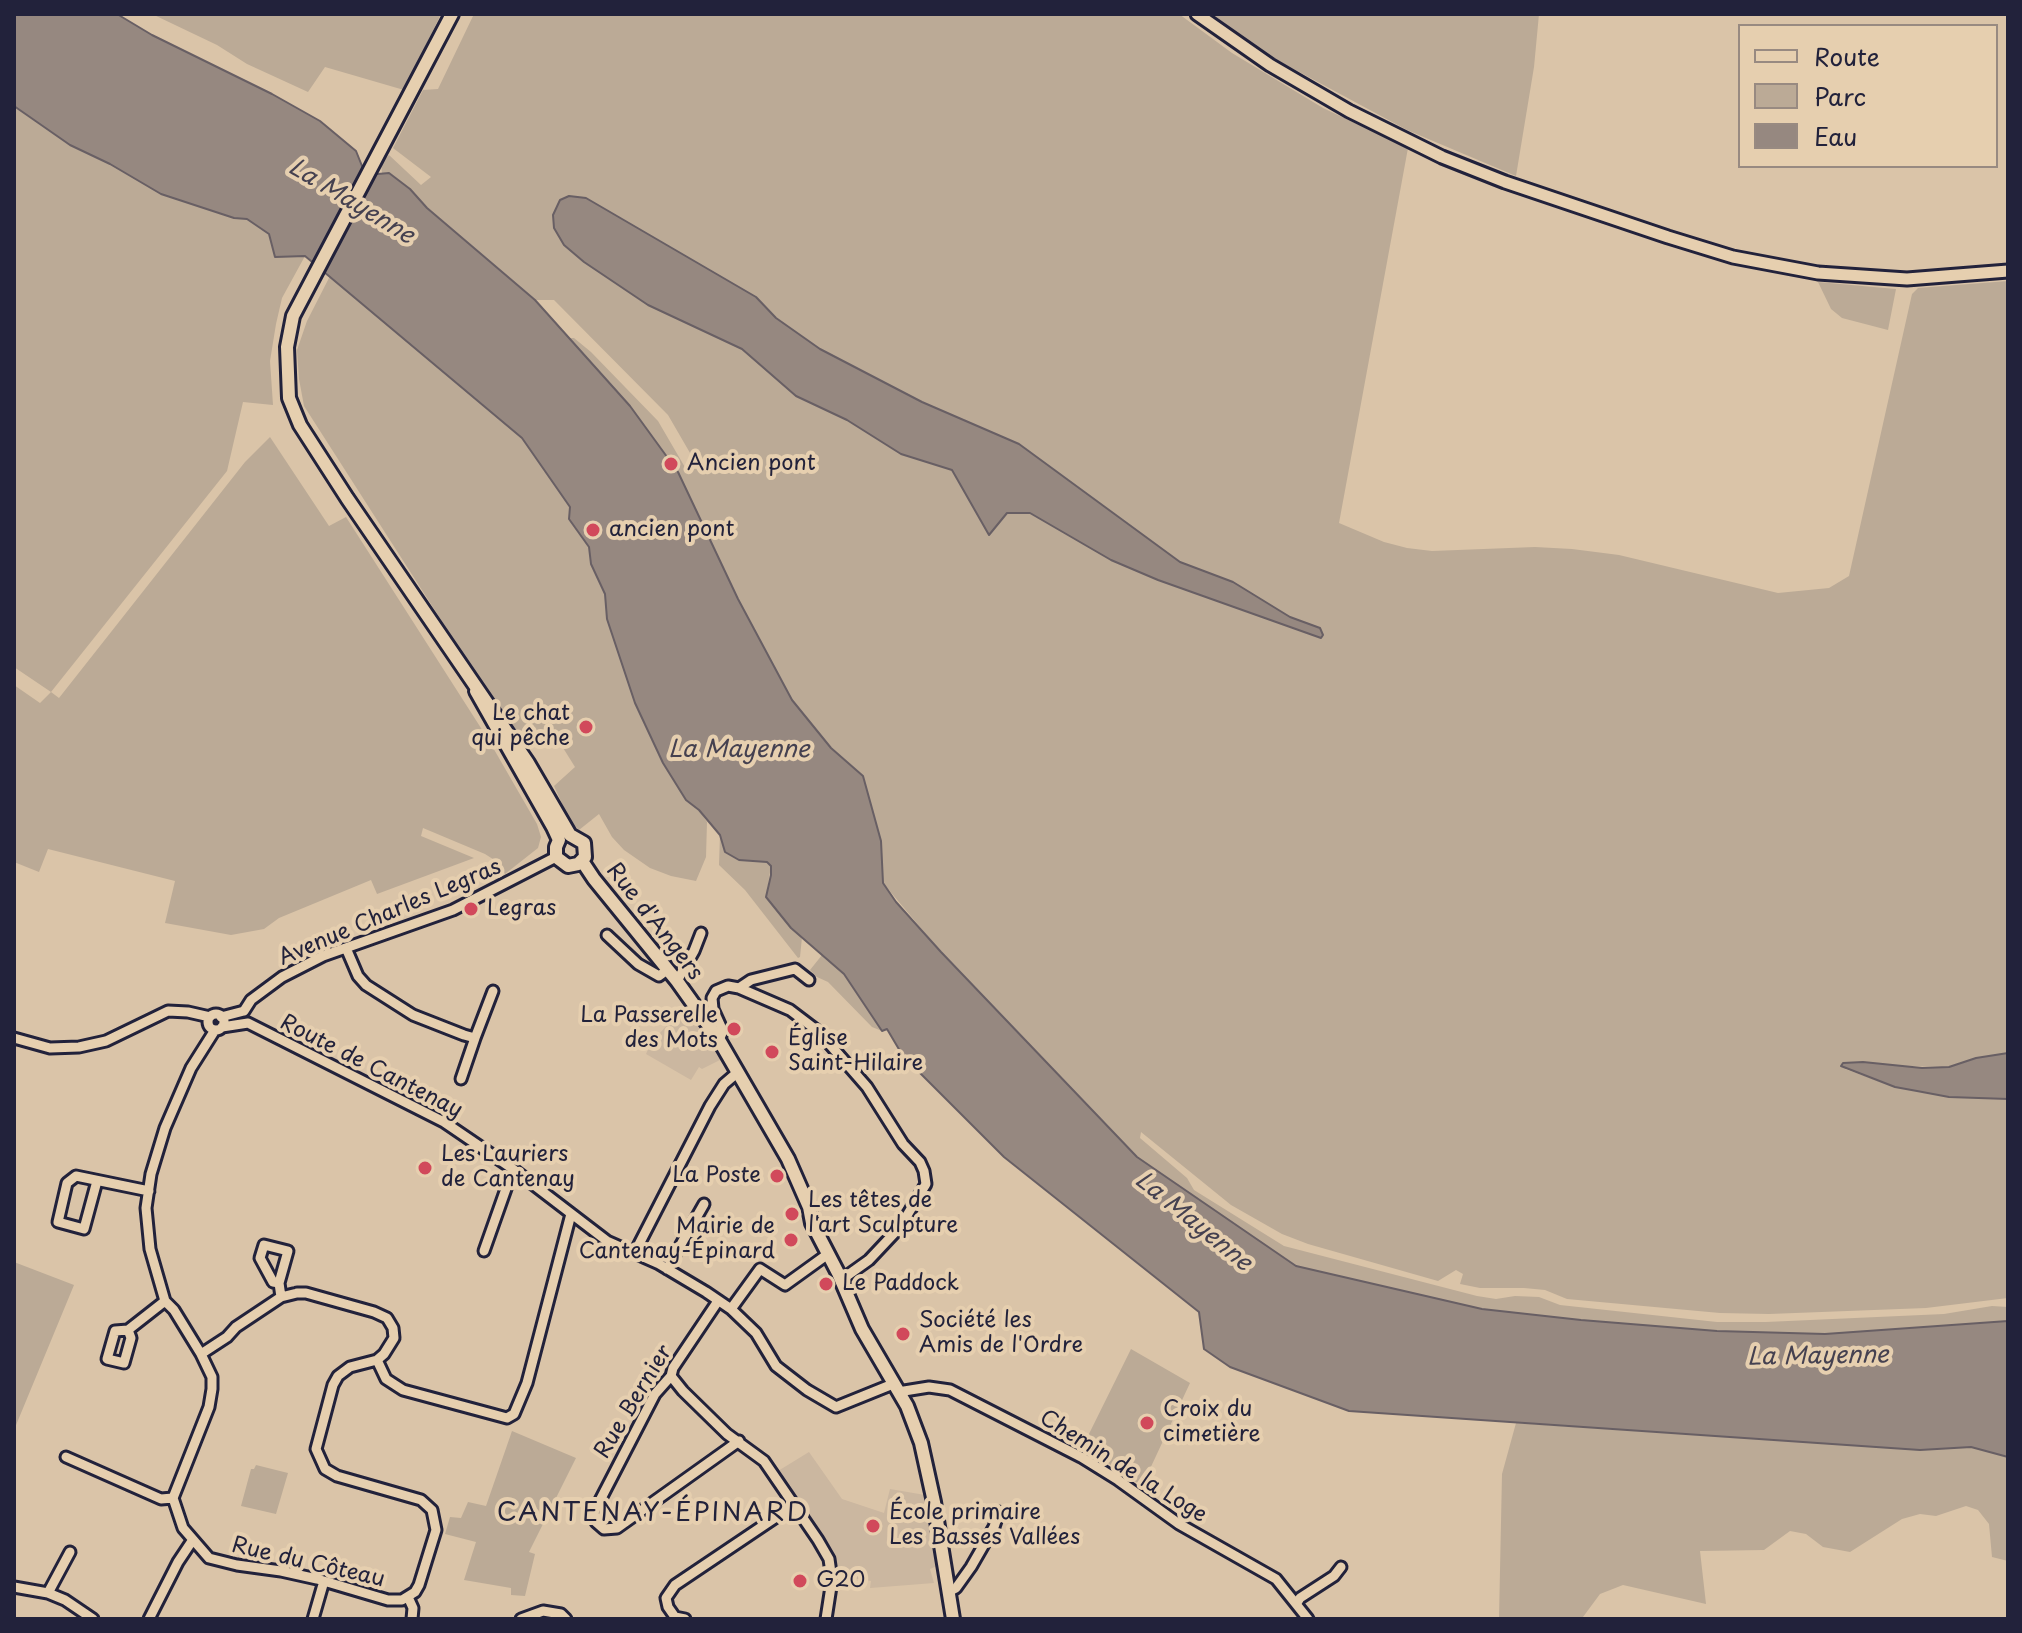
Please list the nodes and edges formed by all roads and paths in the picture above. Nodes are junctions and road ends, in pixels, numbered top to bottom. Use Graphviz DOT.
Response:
graph roads {
  1 [pos="452,14"];
  2 [pos="1197,14"];
  3 [pos="2008,271"];
  4 [pos="564,838"];
  5 [pos="556,857"];
  6 [pos="582,861"];
  7 [pos="701,933"];
  8 [pos="607,935"];
  9 [pos="346,948"];
  10 [pos="667,970"];
  11 [pos="809,980"];
  12 [pos="677,981"];
  13 [pos="739,988"];
  14 [pos="493,991"];
  15 [pos="239,1016"];
  16 [pos="219,1024"];
  17 [pos="14,1038"];
  18 [pos="475,1038"];
  19 [pos="719,1040"];
  20 [pos="738,1072"];
  21 [pos="461,1079"];
  22 [pos="513,1169"];
  23 [pos="97,1181"];
  24 [pos="149,1191"];
  25 [pos="704,1204"];
  26 [pos="571,1214"];
  27 [pos="484,1251"];
  28 [pos="635,1252"];
  29 [pos="828,1254"];
  30 [pos="667,1269"];
  31 [pos="841,1280"];
  32 [pos="279,1283"];
  33 [pos="281,1297"];
  34 [pos="165,1301"];
  35 [pos="718,1301"];
  36 [pos="731,1309"];
  37 [pos="128,1330"];
  38 [pos="756,1333"];
  39 [pos="201,1354"];
  40 [pos="377,1360"];
  41 [pos="671,1376"];
  42 [pos="896,1388"];
  43 [pos="739,1441"];
  44 [pos="66,1457"];
  45 [pos="173,1498"];
  46 [pos="794,1505"];
  47 [pos="999,1512"];
  48 [pos="192,1541"];
  49 [pos="70,1552"];
  50 [pos="1341,1567"];
  51 [pos="324,1581"];
  52 [pos="14,1587"];
  53 [pos="948,1592"];
  54 [pos="48,1593"];
  55 [pos="408,1597"];
  56 [pos="1297,1603"];
  57 [pos="93,1619"];
  58 [pos="149,1619"];
  59 [pos="313,1619"];
  60 [pos="412,1619"];
  61 [pos="521,1619"];
  62 [pos="566,1619"];
  63 [pos="685,1619"];
  64 [pos="826,1619"];
  65 [pos="953,1619"];
  66 [pos="1308,1619"];
  1 -- 4 [label="main road"];
  2 -- 3 [label="street"];
  4 -- 5 [label="main road"];
  4 -- 6 [label="main road"];
  5 -- 6 [label="main road"];
  5 -- 9 [label="street, Avenue Charles Legras"];
  6 -- 10 [label="main road, Rue d'Angers"];
  7 -- 12 [label="street"];
  8 -- 10 [label="street"];
  9 -- 15 [label="street, Avenue Charles Legras"];
  9 -- 18 [label="street"];
  10 -- 12 [label="main road, Rue d'Angers"];
  11 -- 13 [label="street"];
  12 -- 19 [label="main road, Rue d'Angers"];
  13 -- 19 [label="street"];
  13 -- 31 [label="street"];
  14 -- 18 [label="street"];
  15 -- 16 [label="street"];
  15 -- 22 [label="street, Route de Cantenay"];
  16 -- 17 [label="street"];
  16 -- 24 [label="street"];
  18 -- 21 [label="street"];
  19 -- 20 [label="main road, Rue d'Angers"];
  20 -- 28 [label="street"];
  20 -- 29 [label="main road, Rue d'Angers"];
  22 -- 26 [label="street, Route de Cantenay"];
  22 -- 27 [label="street"];
  23 -- 23 [label="street"];
  23 -- 24 [label="street"];
  24 -- 34 [label="street"];
  25 -- 30 [label="street"];
  26 -- 28 [label="street, Route de Cantenay"];
  26 -- 40 [label="street"];
  28 -- 30 [label="street, Route de Cantenay"];
  29 -- 31 [label="main road, Rue d'Angers"];
  29 -- 36 [label="street"];
  30 -- 35 [label="street, Route de Cantenay"];
  31 -- 42 [label="main road, Rue d'Angers"];
  32 -- 33 [label="street"];
  33 -- 39 [label="street"];
  33 -- 40 [label="street"];
  34 -- 37 [label="street"];
  34 -- 39 [label="street"];
  35 -- 36 [label="street, Route de Cantenay"];
  35 -- 41 [label="street, Rue Bernier"];
  36 -- 38 [label="street, Route de Cantenay"];
  38 -- 42 [label="street, Chemin de la Loge"];
  39 -- 45 [label="street"];
  40 -- 55 [label="street, Rue du Côteau"];
  41 -- 43 [label="street"];
  41 -- 43 [label="street, Rue Bernier"];
  42 -- 53 [label="main road, Rue d'Angers"];
  42 -- 56 [label="street, Chemin de la Loge"];
  43 -- 46 [label="street"];
  44 -- 45 [label="street"];
  45 -- 48 [label="street"];
  46 -- 63 [label="street"];
  46 -- 64 [label="street"];
  47 -- 53 [label="street"];
  48 -- 51 [label="street, Rue du Côteau"];
  48 -- 58 [label="street"];
  49 -- 54 [label="street"];
  50 -- 56 [label="street"];
  51 -- 55 [label="street, Rue du Côteau"];
  51 -- 59 [label="street"];
  52 -- 54 [label="street"];
  53 -- 65 [label="main road, Rue d'Angers"];
  54 -- 57 [label="street"];
  55 -- 60 [label="street"];
  56 -- 66 [label="street, Chemin de la Loge"];
  61 -- 62 [label="street"];
}
